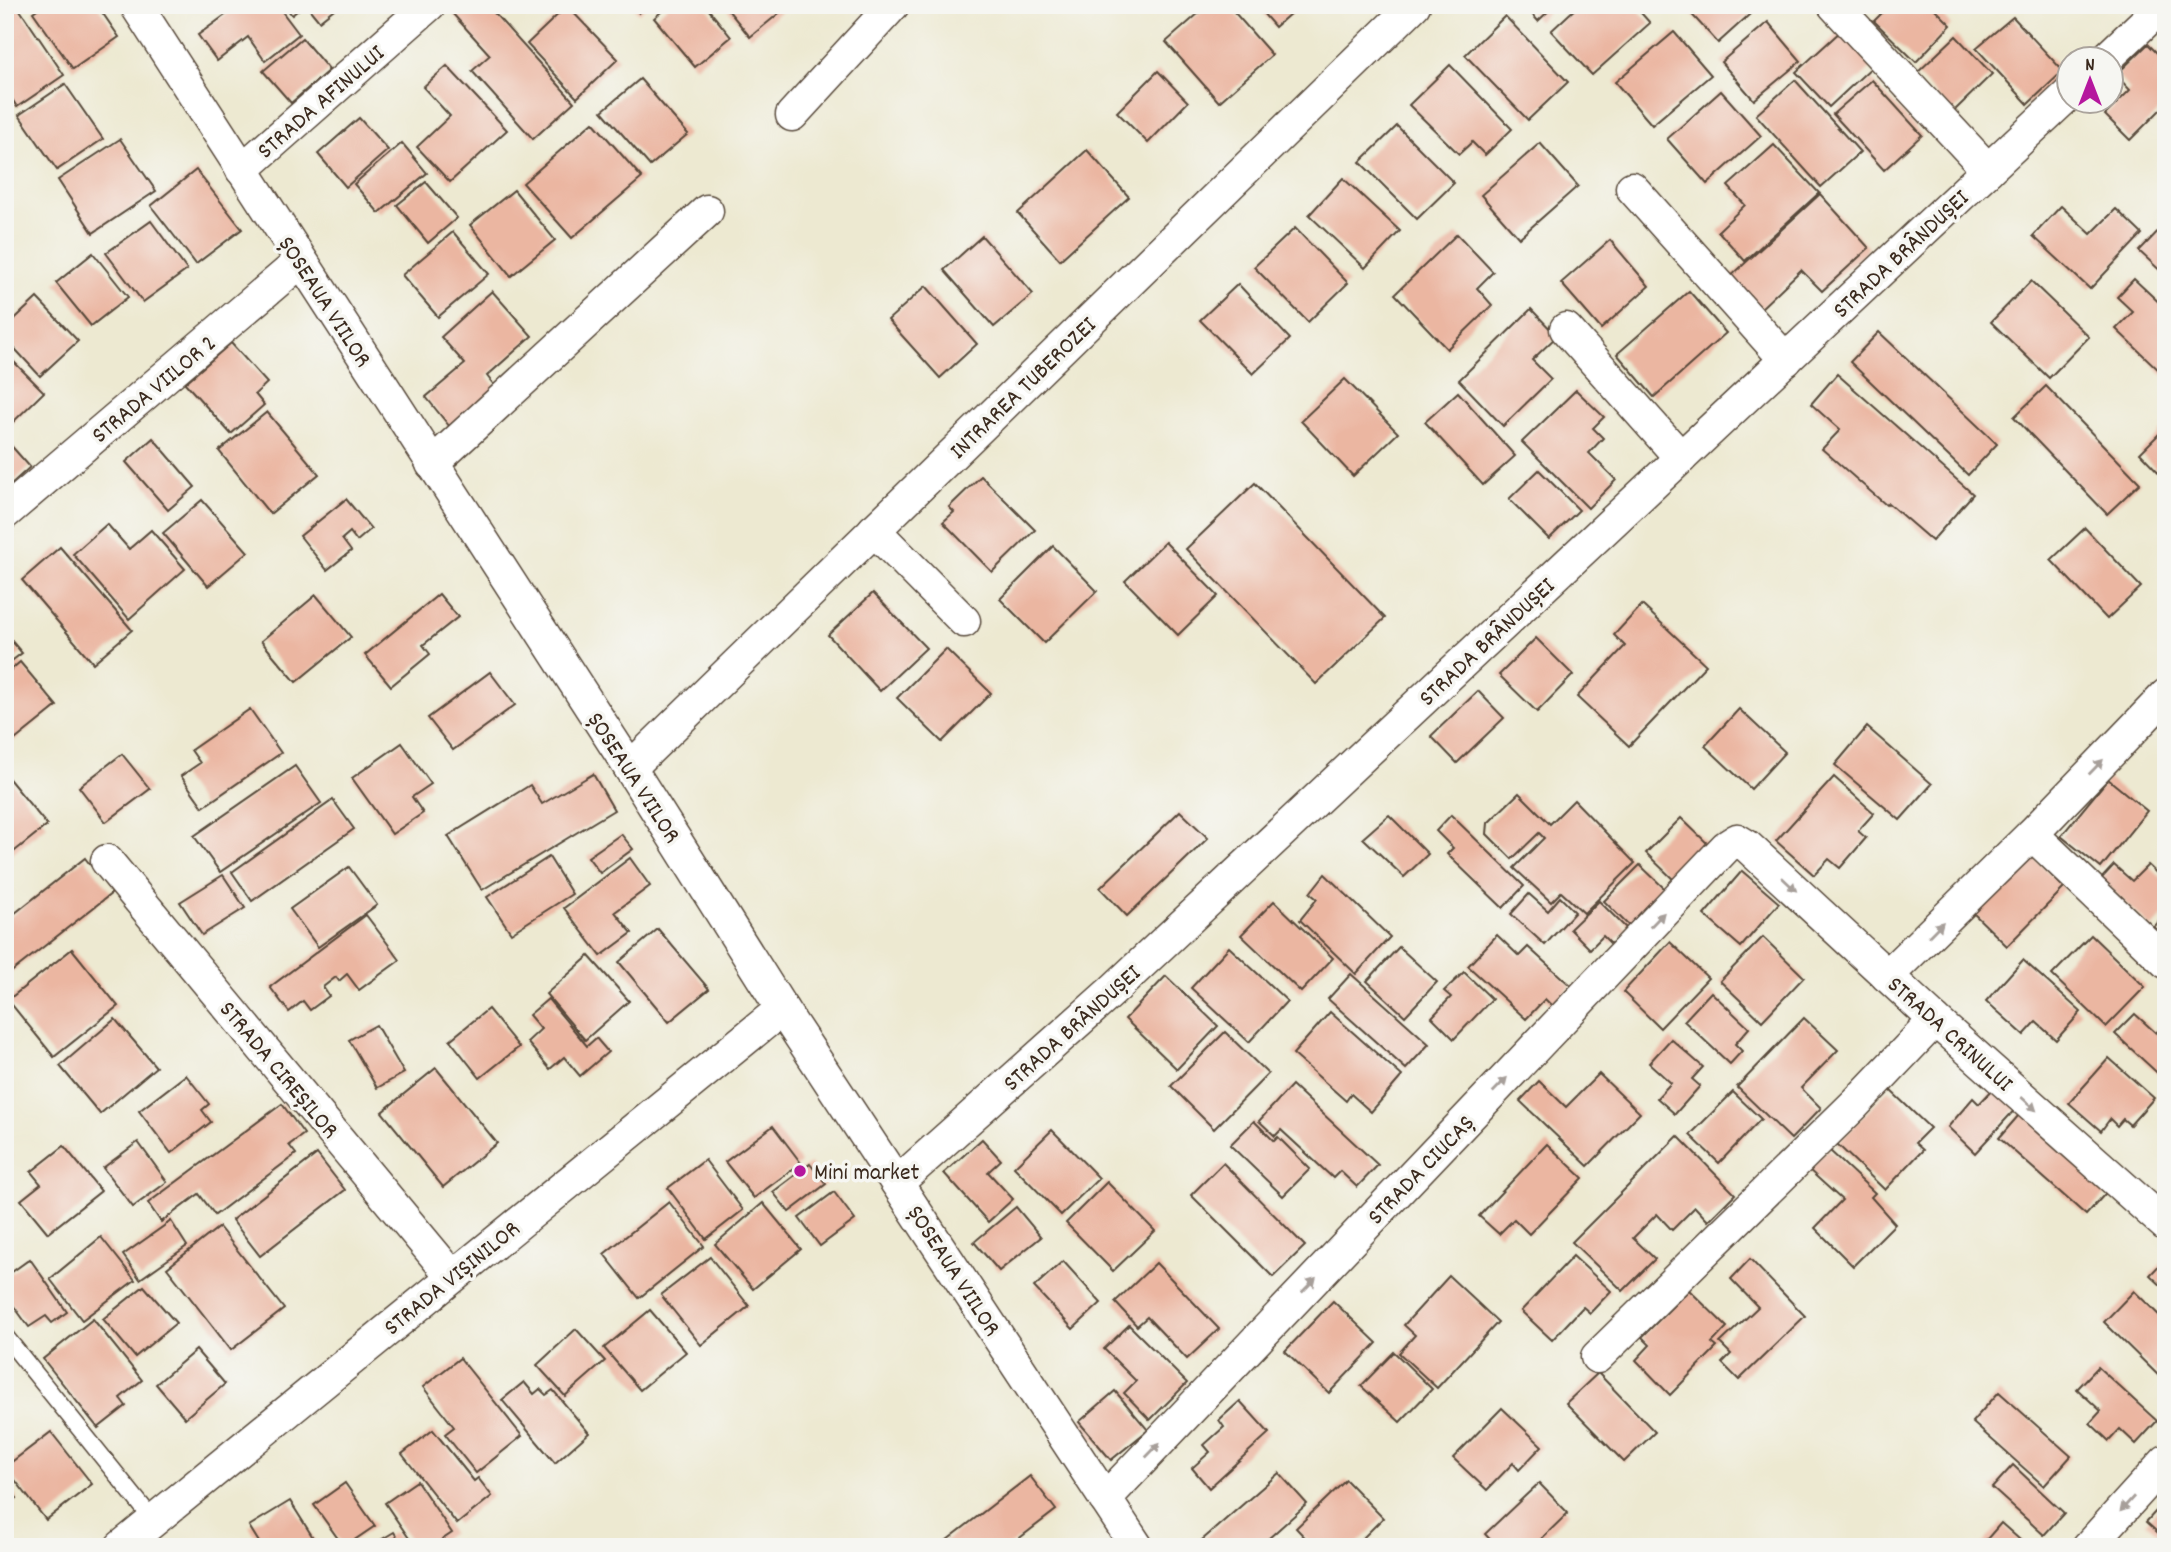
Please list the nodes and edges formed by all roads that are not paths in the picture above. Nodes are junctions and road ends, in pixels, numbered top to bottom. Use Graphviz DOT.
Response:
graph roads {
  1 [pos="136,5"];
  2 [pos="429,5"];
  3 [pos="893,5"];
  4 [pos="1414,5"];
  5 [pos="1834,5"];
  6 [pos="2163,5"];
  7 [pos="2120,46"];
  8 [pos="2056,106"];
  9 [pos="792,115"];
  10 [pos="242,170"];
  11 [pos="1988,170"];
  12 [pos="1632,188"];
  13 [pos="706,211"];
  14 [pos="300,262"];
  15 [pos="1566,329"];
  16 [pos="1786,360"];
  17 [pos="1681,458"];
  18 [pos="432,464"];
  19 [pos="5,513"];
  20 [pos="874,530"];
  21 [pos="964,621"];
  22 [pos="2166,695"];
  23 [pos="629,768"];
  24 [pos="2032,834"];
  25 [pos="1737,841"];
  26 [pos="107,861"];
  27 [pos="2166,962"];
  28 [pos="1887,976"];
  29 [pos="782,1009"];
  30 [pos="1935,1020"];
  31 [pos="897,1183"];
  32 [pos="2166,1225"];
  33 [pos="452,1276"];
  34 [pos="5,1336"];
  35 [pos="1597,1357"];
  36 [pos="2166,1461"];
  37 [pos="1105,1499"];
  38 [pos="154,1521"];
  39 [pos="121,1547"];
  40 [pos="1137,1547"];
  41 [pos="2088,1547"];
  1 -- 10 [label="street, ȘOSEAUA VIILOR"];
  2 -- 10 [label="street, STRADA AFINULUI"];
  3 -- 9 [label="street"];
  4 -- 20 [label="street, INTRAREA TUBEROZEI"];
  5 -- 11 [label="street"];
  6 -- 7 [label="street"];
  8 -- 11 [label="street, STRADA BRÂNDUȘEI"];
  10 -- 14 [label="street, ȘOSEAUA VIILOR"];
  11 -- 16 [label="street, STRADA BRÂNDUȘEI"];
  12 -- 16 [label="street"];
  13 -- 18 [label="street"];
  14 -- 18 [label="street, ȘOSEAUA VIILOR"];
  14 -- 19 [label="street, STRADA VIILOR 2"];
  15 -- 17 [label="street"];
  16 -- 17 [label="street, STRADA BRÂNDUȘEI"];
  17 -- 31 [label="street, STRADA BRÂNDUȘEI"];
  18 -- 23 [label="street, ȘOSEAUA VIILOR"];
  20 -- 21 [label="street"];
  20 -- 23 [label="street, INTRAREA TUBEROZEI"];
  24 -- 22 [label="street, one-way"];
  23 -- 29 [label="street, ȘOSEAUA VIILOR"];
  24 -- 27 [label="street"];
  28 -- 24 [label="street, one-way"];
  25 -- 28 [label="street, STRADA CRINULUI, one-way"];
  37 -- 25 [label="street, STRADA CIUCAȘ, one-way"];
  26 -- 33 [label="street, STRADA CIREȘILOR"];
  28 -- 30 [label="street, STRADA CRINULUI"];
  29 -- 31 [label="street, ȘOSEAUA VIILOR"];
  29 -- 33 [label="street, STRADA VIȘINILOR"];
  30 -- 32 [label="street, STRADA CRINULUI, one-way"];
  30 -- 35 [label="street"];
  31 -- 37 [label="street, ȘOSEAUA VIILOR"];
  33 -- 38 [label="street, STRADA VIȘINILOR"];
  34 -- 38 [label="lane"];
  36 -- 41 [label="street, one-way"];
  37 -- 40 [label="street, ȘOSEAUA VIILOR"];
  38 -- 39 [label="street, STRADA VIȘINILOR"];
}
